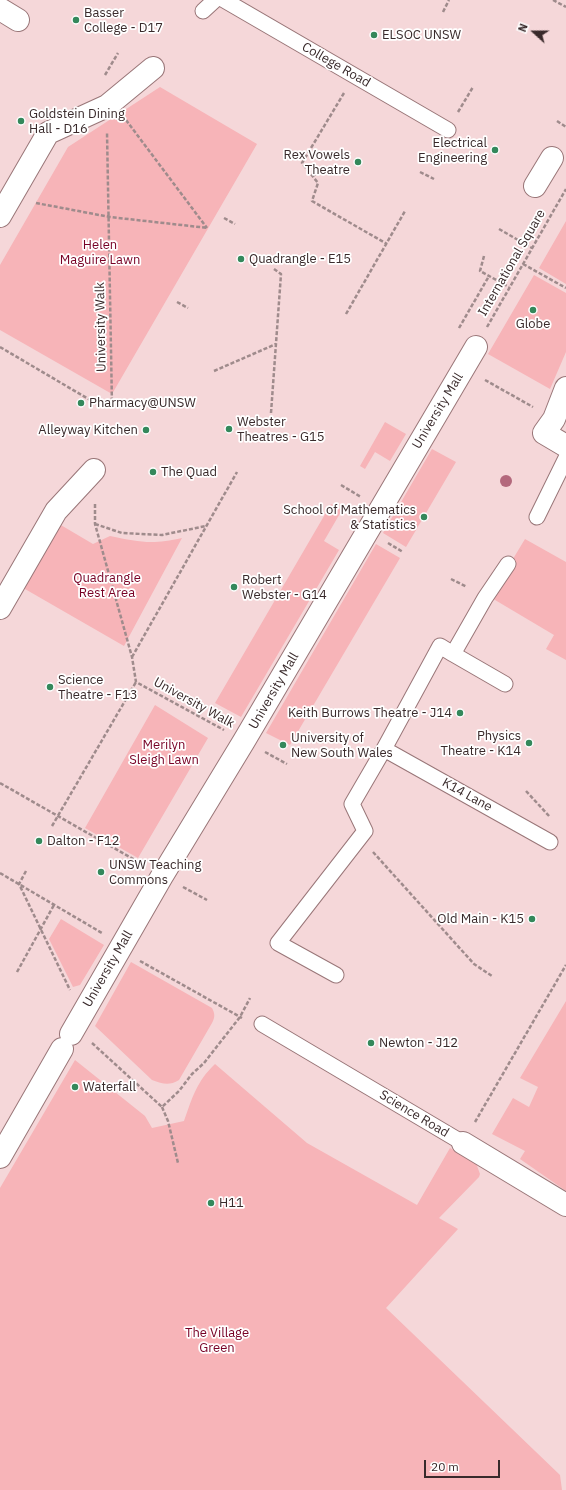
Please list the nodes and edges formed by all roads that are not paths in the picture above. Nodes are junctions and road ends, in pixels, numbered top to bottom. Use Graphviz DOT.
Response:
graph roads {
  1 [pos="214,0"];
  2 [pos="224,0"];
  3 [pos="0,9"];
  4 [pos="203,11"];
  5 [pos="18,20"];
  6 [pos="153,68"];
  7 [pos="448,130"];
  8 [pos="552,158"];
  9 [pos="535,186"];
  10 [pos="4,209"];
  11 [pos="476,347"];
  12 [pos="566,388"];
  13 [pos="566,446"];
  14 [pos="566,458"];
  15 [pos="94,470"];
  16 [pos="537,517"];
  17 [pos="508,564"];
  18 [pos="0,608"];
  19 [pos="453,654"];
  20 [pos="505,684"];
  21 [pos="384,749"];
  22 [pos="550,842"];
  23 [pos="336,975"];
  24 [pos="262,1024"];
  25 [pos="463,1143"];
  26 [pos="0,1157"];
  27 [pos="566,1205"];
  1 -- 4 [label="lane"];
  2 -- 7 [label="lane, College Road"];
  3 -- 5 [label="street"];
  6 -- 10 [label="street"];
  8 -- 9 [label="street"];
  11 -- 26 [label="street, University Mall"];
  12 -- 13 [label="street"];
  14 -- 16 [label="lane"];
  15 -- 18 [label="street"];
  17 -- 19 [label="lane"];
  19 -- 20 [label="lane"];
  19 -- 21 [label="lane"];
  21 -- 22 [label="lane, K14 Lane"];
  21 -- 23 [label="lane"];
  24 -- 25 [label="lane, Science Road"];
  25 -- 27 [label="street, Science Road"];
}
